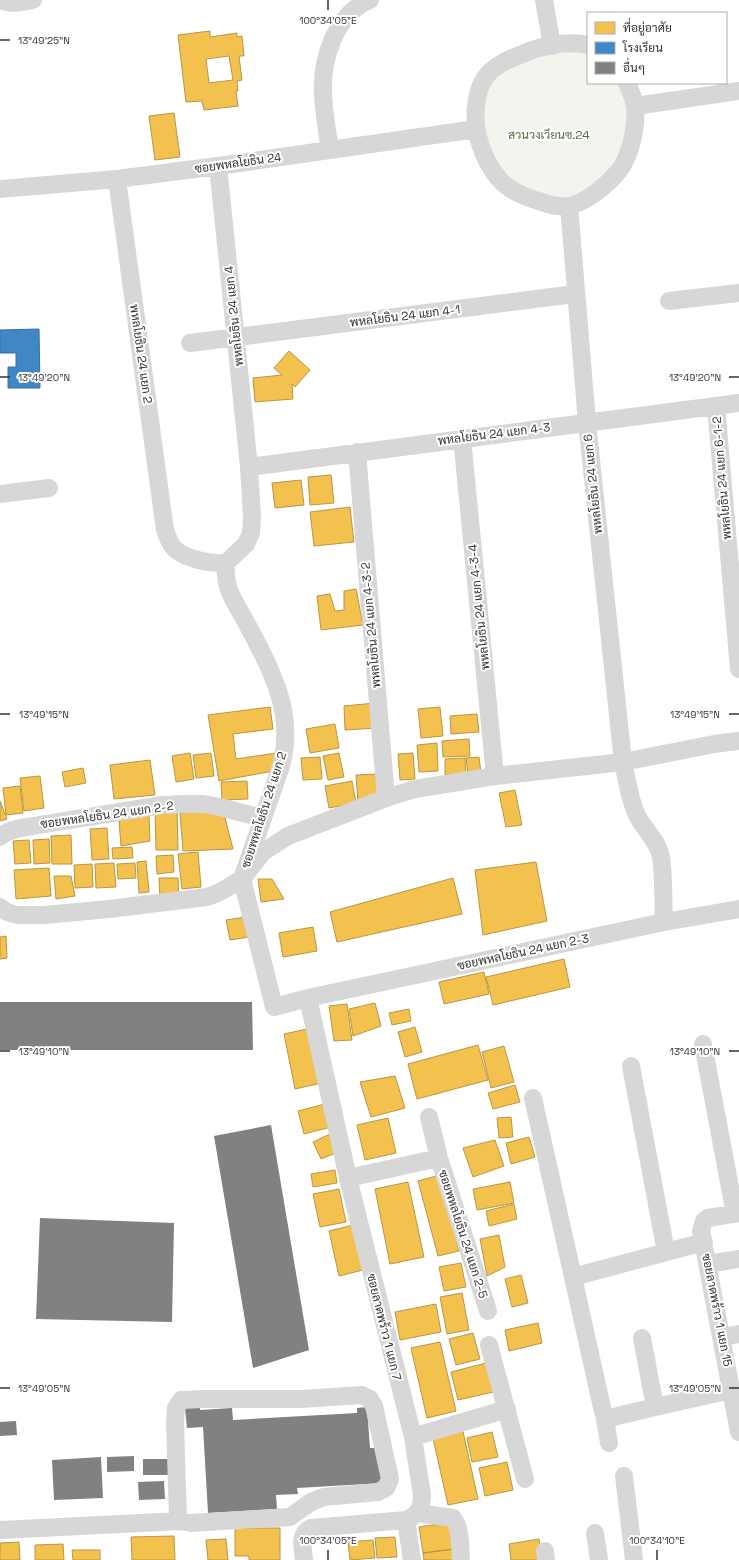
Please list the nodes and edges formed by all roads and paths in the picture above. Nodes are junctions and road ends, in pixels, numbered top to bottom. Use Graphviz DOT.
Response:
graph roads {
  1 [pos="1,0"];
  2 [pos="33,0"];
  3 [pos="370,0"];
  4 [pos="544,0"];
  5 [pos="587,45"];
  6 [pos="552,46"];
  7 [pos="626,84"];
  8 [pos="739,96"];
  9 [pos="635,106"];
  10 [pos="476,129"];
  11 [pos="330,150"];
  12 [pos="218,166"];
  13 [pos="117,179"];
  14 [pos="0,189"];
  15 [pos="569,206"];
  16 [pos="739,293"];
  17 [pos="575,294"];
  18 [pos="669,301"];
  19 [pos="236,337"];
  20 [pos="190,343"];
  21 [pos="739,403"];
  22 [pos="716,406"];
  23 [pos="587,422"];
  24 [pos="462,438"];
  25 [pos="357,452"];
  26 [pos="249,467"];
  27 [pos="49,488"];
  28 [pos="0,494"];
  29 [pos="226,563"];
  30 [pos="739,669"];
  31 [pos="739,742"];
  32 [pos="623,762"];
  33 [pos="495,776"];
  34 [pos="386,798"];
  35 [pos="262,818"];
  36 [pos="0,837"];
  37 [pos="242,879"];
  38 [pos="0,907"];
  39 [pos="739,909"];
  40 [pos="664,922"];
  41 [pos="308,998"];
  42 [pos="703,1044"];
  43 [pos="631,1066"];
  44 [pos="533,1098"];
  45 [pos="429,1117"];
  46 [pos="439,1158"];
  47 [pos="348,1178"];
  48 [pos="737,1213"];
  49 [pos="704,1242"];
  50 [pos="666,1252"];
  51 [pos="739,1259"];
  52 [pos="708,1264"];
  53 [pos="573,1277"];
  54 [pos="488,1311"];
  55 [pos="730,1336"];
  56 [pos="642,1338"];
  57 [pos="489,1345"];
  58 [pos="731,1390"];
  59 [pos="655,1407"];
  60 [pos="507,1409"];
  61 [pos="737,1410"];
  62 [pos="603,1412"];
  63 [pos="407,1417"];
  64 [pos="379,1426"];
  65 [pos="739,1432"];
  66 [pos="412,1437"];
  67 [pos="609,1443"];
  68 [pos="624,1476"];
  69 [pos="525,1480"];
  70 [pos="411,1516"];
  71 [pos="181,1522"];
  72 [pos="0,1530"];
  73 [pos="595,1533"];
  74 [pos="304,1560"];
  75 [pos="412,1560"];
  76 [pos="461,1560"];
  77 [pos="599,1560"];
  78 [pos="634,1560"];
  1 -- 2 [label="street"];
  3 -- 11 [label="street"];
  4 -- 6 [label="street"];
  5 -- 6 [label="street"];
  6 -- 10 [label="street"];
  7 -- 9 [label="street"];
  8 -- 9 [label="street"];
  9 -- 15 [label="street"];
  10 -- 11 [label="street, ซอยพหลโยธิน 24"];
  10 -- 15 [label="street"];
  11 -- 12 [label="street, ซอยพหลโยธิน 24"];
  12 -- 13 [label="street, ซอยพหลโยธิน 24"];
  12 -- 19 [label="street, พหลโยธิน 24 แยก 4"];
  13 -- 14 [label="street, ซอยพหลโยธิน 24"];
  13 -- 29 [label="street, พหลโยธิน 24 แยก 2"];
  15 -- 17 [label="street, พหลโยธิน 24 แยก 6"];
  16 -- 18 [label="street"];
  17 -- 19 [label="street, พหลโยธิน 24 แยก 4-1"];
  17 -- 23 [label="street, พหลโยธิน 24 แยก 6"];
  19 -- 20 [label="street, พหลโยธิน 24 แยก 4-1"];
  19 -- 26 [label="street, พหลโยธิน 24 แยก 4"];
  21 -- 22 [label="street, พหลโยธิน 24 แยก 4-3"];
  22 -- 23 [label="street, พหลโยธิน 24 แยก 4-3"];
  22 -- 30 [label="street, พหลโยธิน 24 แยก 6-1-2"];
  23 -- 24 [label="street, พหลโยธิน 24 แยก 4-3"];
  23 -- 32 [label="street, พหลโยธิน 24 แยก 6"];
  24 -- 25 [label="street, พหลโยธิน 24 แยก 4-3"];
  24 -- 33 [label="street, พหลโยธิน 24 แยก 4-3-4"];
  25 -- 26 [label="street, พหลโยธิน 24 แยก 4-3"];
  25 -- 34 [label="street, พหลโยธิน 24 แยก 4-3-2"];
  26 -- 29 [label="street"];
  27 -- 28 [label="street"];
  29 -- 35 [label="street, ซอยพหลโยธิน 24 แยก 2"];
  31 -- 32 [label="street"];
  32 -- 33 [label="street"];
  32 -- 40 [label="street, พหลโยธิน 24 แยก 6"];
  33 -- 34 [label="street"];
  34 -- 37 [label="street"];
  35 -- 36 [label="street, ซอยพหลโยธิน 24 แยก 2-2"];
  35 -- 37 [label="street, ซอยพหลโยธิน 24 แยก 2"];
  37 -- 38 [label="street"];
  37 -- 41 [label="street, ซอยพหลโยธิน 24 แยก 2"];
  39 -- 40 [label="street, ซอยพหลโยธิน 24 แยก 2-3"];
  40 -- 41 [label="street, ซอยพหลโยธิน 24 แยก 2-3"];
  41 -- 47 [label="street, ซอยลาดพร้าว 1 แยก 7"];
  42 -- 48 [label="street"];
  43 -- 50 [label="street"];
  44 -- 53 [label="street"];
  45 -- 46 [label="street, ซอยพหลโยธิน 24 แยก 2-5"];
  46 -- 47 [label="street, ซอยพหลโยธิน 24 แยก 2-5"];
  46 -- 54 [label="street, ซอยพหลโยธิน 24 แยก 2-5"];
  47 -- 63 [label="street, ซอยลาดพร้าว 1 แยก 7"];
  48 -- 49 [label="street, ซอยลาดพร้าว 1 แยก 15"];
  49 -- 50 [label="street"];
  49 -- 52 [label="street, ซอยลาดพร้าว 1 แยก 15"];
  50 -- 53 [label="street"];
  51 -- 52 [label="street"];
  52 -- 55 [label="street, ซอยลาดพร้าว 1 แยก 15"];
  53 -- 62 [label="street"];
  55 -- 58 [label="street, ซอยลาดพร้าว 1 แยก 15"];
  56 -- 59 [label="street"];
  57 -- 60 [label="street"];
  58 -- 59 [label="street"];
  58 -- 61 [label="street, ซอยลาดพร้าว 1 แยก 15"];
  59 -- 67 [label="street"];
  60 -- 66 [label="street"];
  60 -- 69 [label="street"];
  61 -- 65 [label="street, ซอยลาดพร้าว 1 แยก 15"];
  63 -- 64 [label="street"];
  63 -- 66 [label="street, ซอยลาดพร้าว 1 แยก 7"];
  64 -- 71 [label="street"];
  64 -- 71 [label="street"];
  66 -- 70 [label="street, ซอยลาดพร้าว 1 แยก 7"];
  68 -- 78 [label="street"];
  70 -- 74 [label="street"];
  70 -- 75 [label="street"];
  70 -- 76 [label="street"];
  71 -- 72 [label="street"];
  73 -- 77 [label="street"];
}
